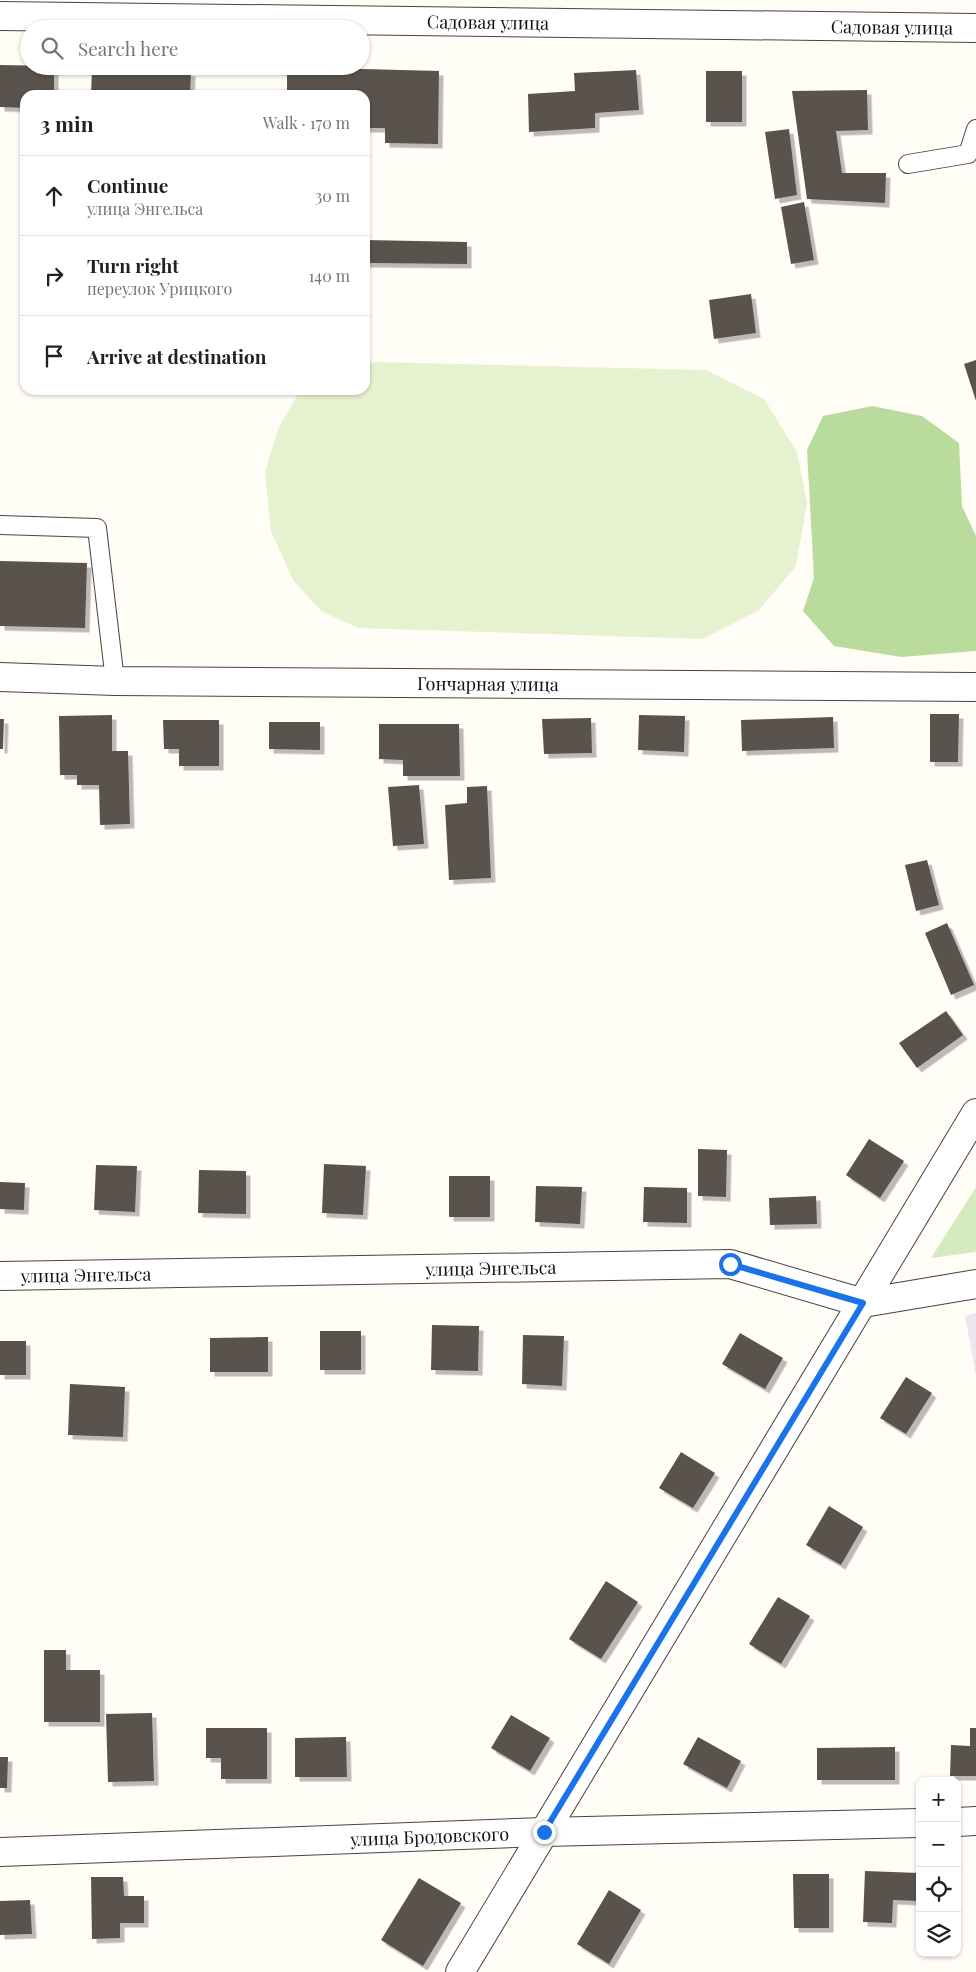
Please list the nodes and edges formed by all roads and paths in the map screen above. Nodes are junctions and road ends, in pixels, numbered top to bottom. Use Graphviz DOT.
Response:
graph roads {
  1 [pos="0,16"];
  2 [pos="325,20"];
  3 [pos="370,21"];
  4 [pos="976,28"];
  5 [pos="976,129"];
  6 [pos="908,164"];
  7 [pos="0,525"];
  8 [pos="0,677"];
  9 [pos="115,681"];
  10 [pos="976,687"];
  11 [pos="976,1113"];
  12 [pos="0,1276"];
  13 [pos="976,1284"];
  14 [pos="863,1303"];
  15 [pos="976,1821"];
  16 [pos="961,1822"];
  17 [pos="916,1823"];
  18 [pos="544,1832"];
  19 [pos="0,1852"];
  20 [pos="460,1972"];
  1 -- 2 [label="street, Садовая улица"];
  3 -- 4 [label="street, Садовая улица"];
  5 -- 6 [label="lane"];
  7 -- 9 [label="lane"];
  8 -- 9 [label="street, Гончарная улица"];
  9 -- 10 [label="street, Гончарная улица"];
  11 -- 14 [label="street"];
  12 -- 14 [label="street, улица Энгельса"];
  13 -- 14 [label="street, улица Энгельса"];
  14 -- 18 [label="street"];
  15 -- 16 [label="street"];
  17 -- 18 [label="street, улица Бродовского"];
  18 -- 19 [label="street, улица Бродовского"];
  18 -- 20 [label="street"];
}
